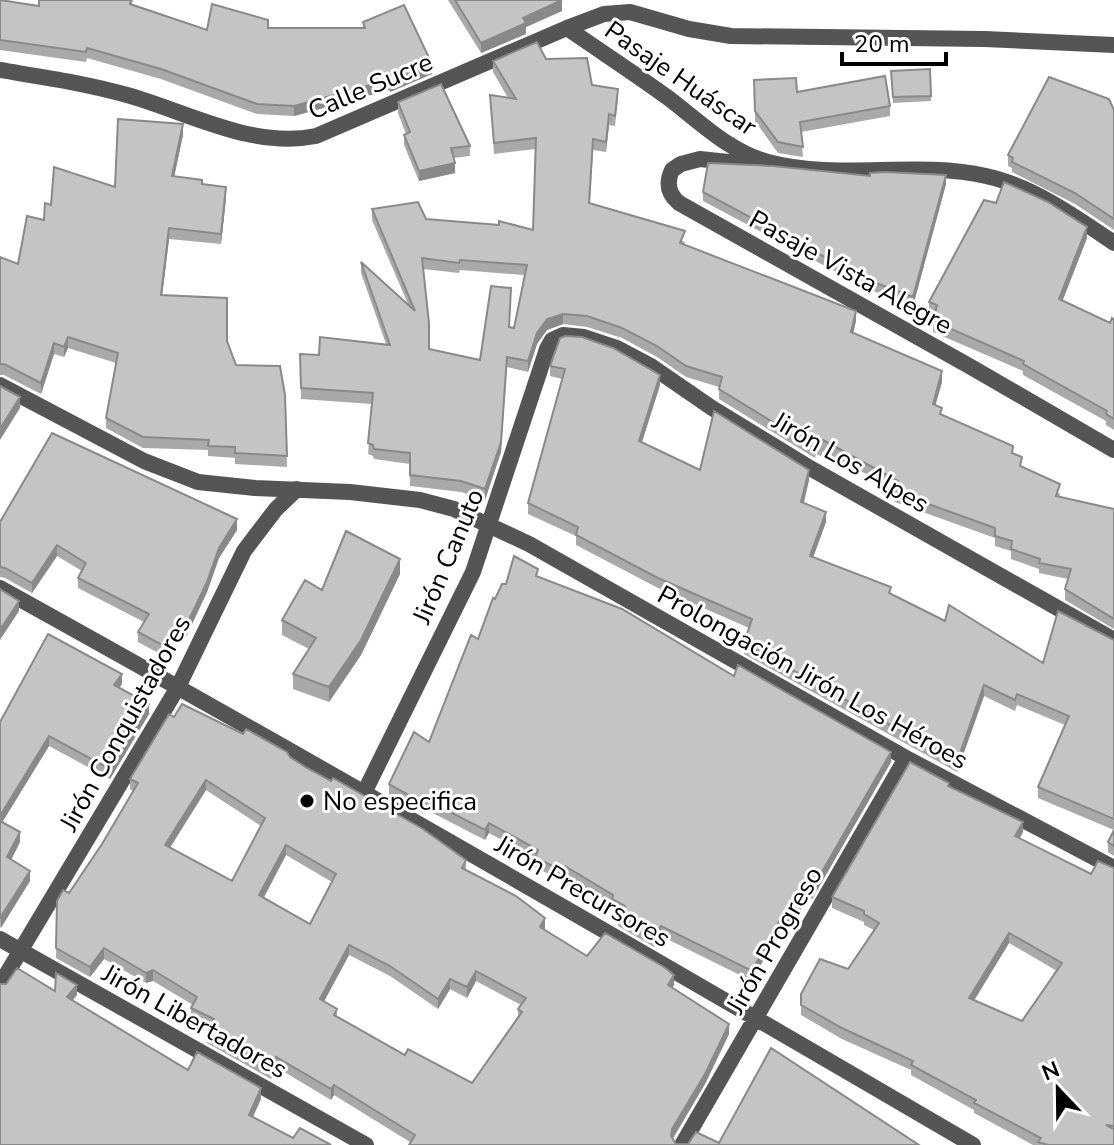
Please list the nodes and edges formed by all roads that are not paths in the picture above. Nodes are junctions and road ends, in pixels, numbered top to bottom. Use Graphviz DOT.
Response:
graph roads {
  1 [pos="567,28"];
  2 [pos="1114,45"];
  3 [pos="0,70"];
  4 [pos="766,162"];
  5 [pos="1114,243"];
  6 [pos="563,335"];
  7 [pos="0,385"];
  8 [pos="1114,450"];
  9 [pos="297,489"];
  10 [pos="490,525"];
  11 [pos="0,588"];
  12 [pos="1114,640"];
  13 [pos="178,687"];
  14 [pos="906,758"];
  15 [pos="364,793"];
  16 [pos="1114,868"];
  17 [pos="0,939"];
  18 [pos="21,951"];
  19 [pos="0,985"];
  20 [pos="757,1018"];
  21 [pos="366,1145"];
  22 [pos="682,1145"];
  23 [pos="973,1145"];
  1 -- 2 [label="street, Calle Sucre"];
  1 -- 3 [label="street, Calle Sucre"];
  1 -- 4 [label="street, Pasaje Huáscar"];
  4 -- 5 [label="street, Pasaje Huáscar"];
  4 -- 8 [label="street, Pasaje Vista Alegre"];
  6 -- 10 [label="street, Jirón Canuto"];
  6 -- 12 [label="street, Jirón Los Alpes"];
  7 -- 9 [label="street, Prolongación Jirón Los Héroes"];
  9 -- 10 [label="street, Prolongación Jirón Los Héroes"];
  9 -- 13 [label="street, Jirón Conquistadores"];
  10 -- 14 [label="street, Prolongación Jirón Los Héroes"];
  10 -- 15 [label="street, Jirón Canuto"];
  11 -- 13 [label="street, Jirón Precursores"];
  13 -- 15 [label="street, Jirón Precursores"];
  13 -- 18 [label="street, Jirón Conquistadores"];
  14 -- 16 [label="street, Prolongación Jirón Los Héroes"];
  14 -- 20 [label="street, Jirón Progreso"];
  15 -- 20 [label="street, Jirón Precursores"];
  17 -- 18 [label="street, Jirón Libertadores"];
  18 -- 19 [label="street, Jirón Conquistadores"];
  18 -- 21 [label="street, Jirón Libertadores"];
  20 -- 22 [label="street, Jirón Progreso"];
  20 -- 23 [label="street, Jirón Precursores"];
}
